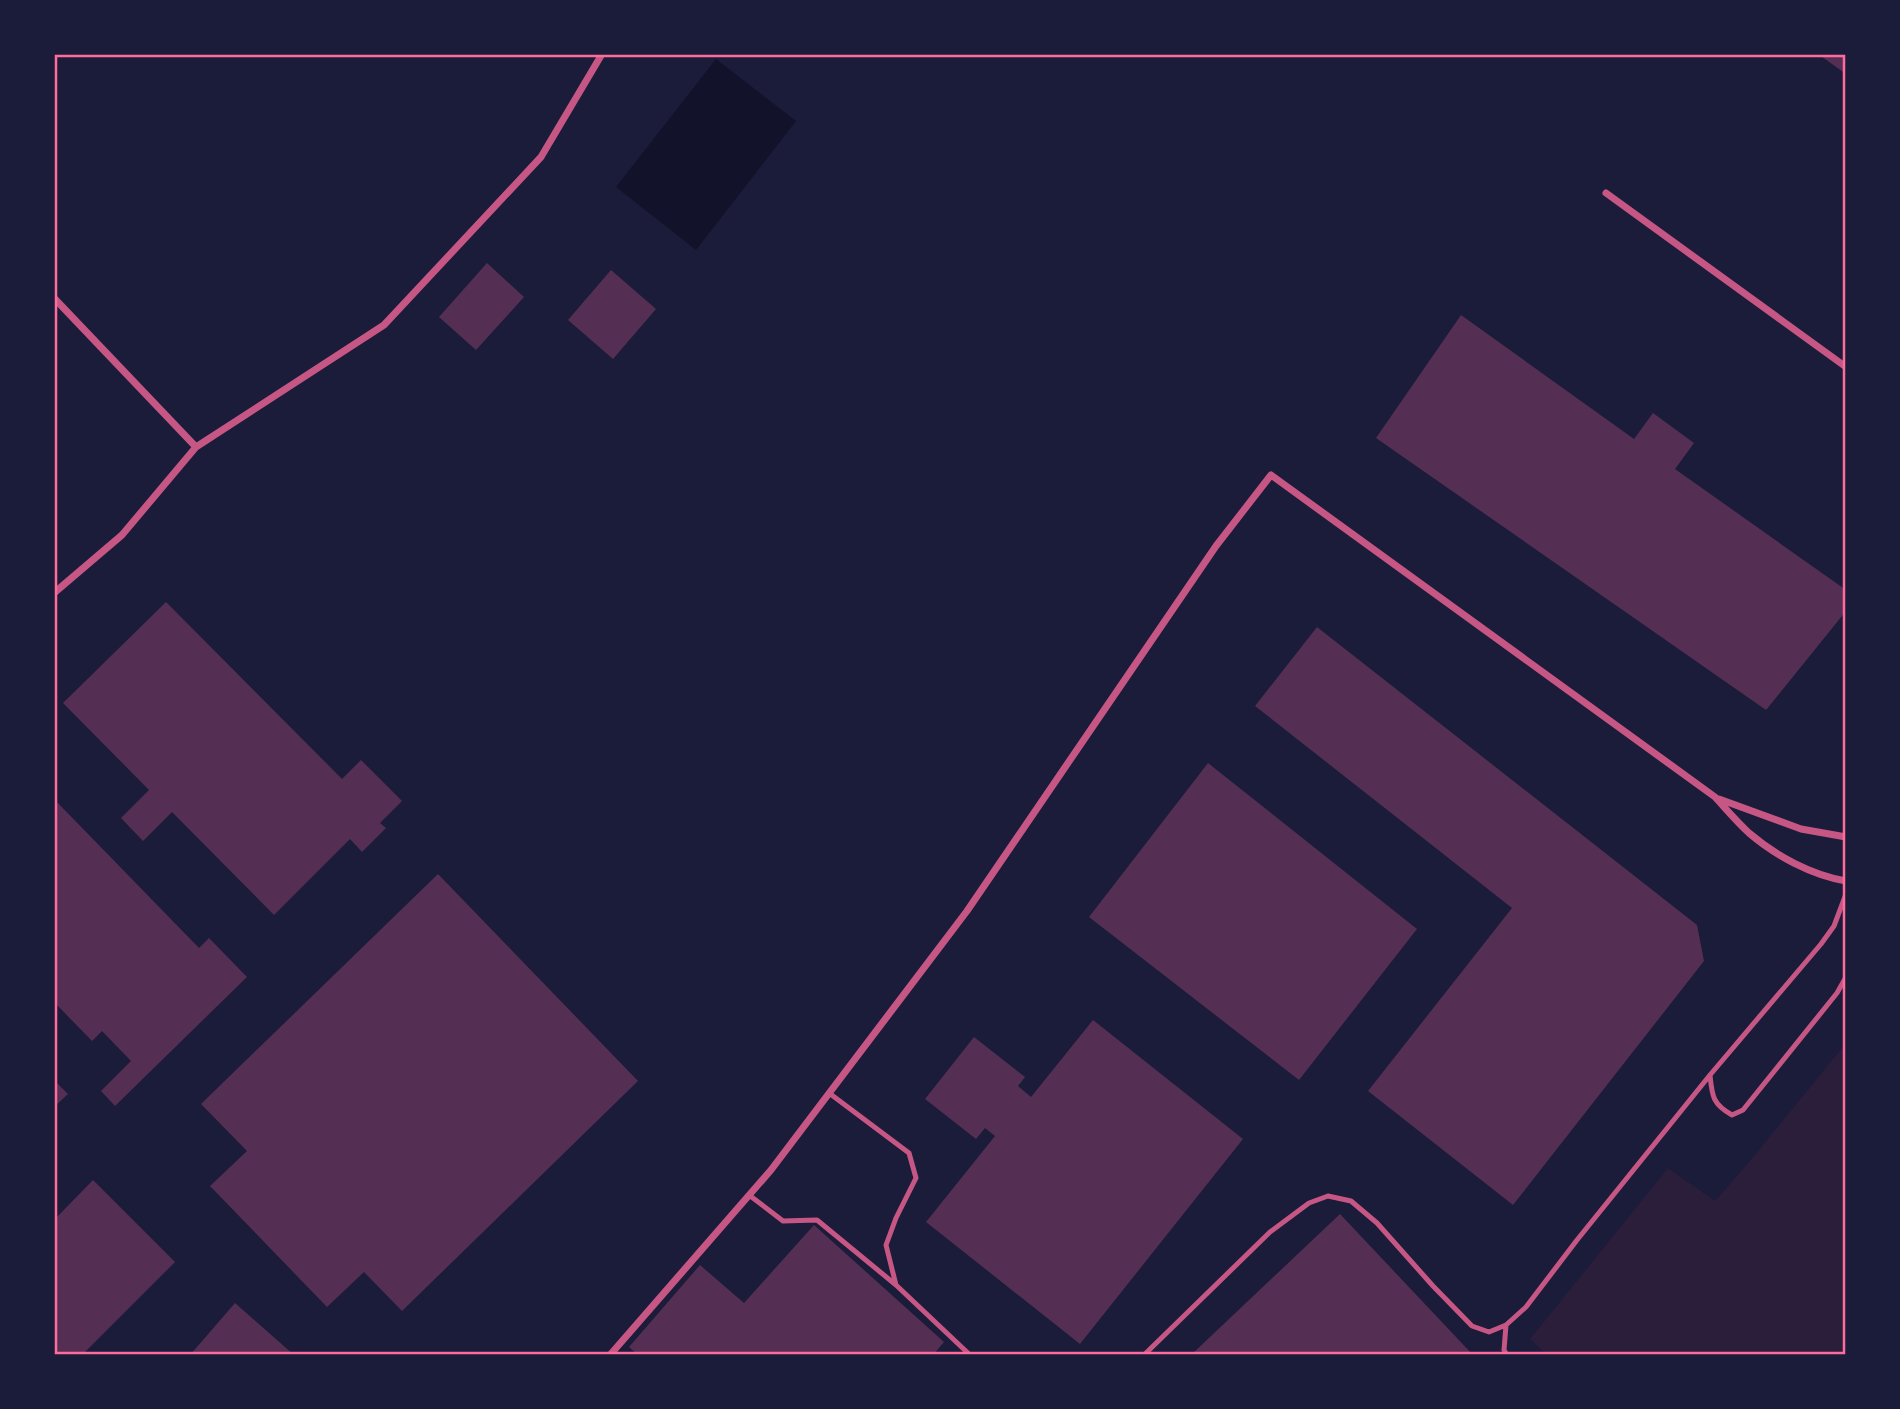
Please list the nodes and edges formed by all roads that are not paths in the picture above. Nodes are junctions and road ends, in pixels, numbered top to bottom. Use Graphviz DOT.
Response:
graph roads {
  1 [pos="602,54"];
  2 [pos="1606,194"];
  3 [pos="54,298"];
  4 [pos="1846,368"];
  5 [pos="196,447"];
  6 [pos="54,593"];
  7 [pos="1715,797"];
  8 [pos="1846,836"];
  9 [pos="1846,881"];
  10 [pos="1846,894"];
  11 [pos="1846,977"];
  12 [pos="1710,1074"];
  13 [pos="829,1093"];
  14 [pos="749,1195"];
  15 [pos="896,1285"];
  16 [pos="1506,1325"];
  17 [pos="610,1355"];
  18 [pos="970,1355"];
  19 [pos="1144,1355"];
  20 [pos="1507,1355"];
  1 -- 5 [label="street"];
  2 -- 4 [label="street"];
  3 -- 5 [label="street"];
  5 -- 6 [label="street"];
  7 -- 8 [label="street"];
  7 -- 9 [label="street"];
  7 -- 13 [label="street"];
  10 -- 12 [label="lane"];
  11 -- 12 [label="lane"];
  12 -- 16 [label="lane"];
  13 -- 14 [label="street"];
  13 -- 15 [label="lane"];
  14 -- 15 [label="lane"];
  14 -- 17 [label="street"];
  15 -- 18 [label="lane"];
  16 -- 19 [label="lane"];
  16 -- 20 [label="lane"];
}
